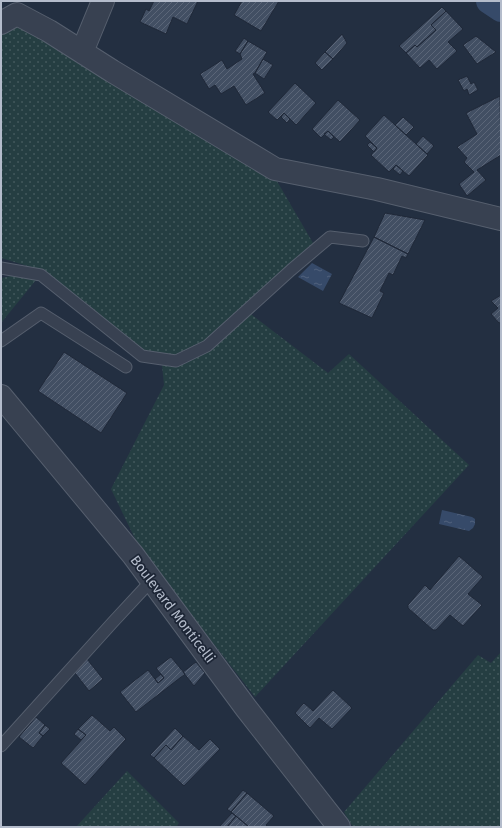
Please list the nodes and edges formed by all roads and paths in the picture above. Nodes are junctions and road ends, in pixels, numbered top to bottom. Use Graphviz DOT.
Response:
graph roads {
  1 [pos="103,1"];
  2 [pos="1,24"];
  3 [pos="82,52"];
  4 [pos="501,219"];
  5 [pos="363,241"];
  6 [pos="1,268"];
  7 [pos="1,341"];
  8 [pos="126,367"];
  9 [pos="1,396"];
  10 [pos="152,580"];
  11 [pos="1,746"];
  12 [pos="333,825"];
  1 -- 3 [label="street"];
  2 -- 3 [label="street"];
  3 -- 4 [label="street"];
  5 -- 6 [label="lane"];
  7 -- 8 [label="lane"];
  9 -- 10 [label="street, Boulevard Monticelli"];
  10 -- 11 [label="lane"];
  10 -- 12 [label="street, Boulevard Monticelli"];
}
